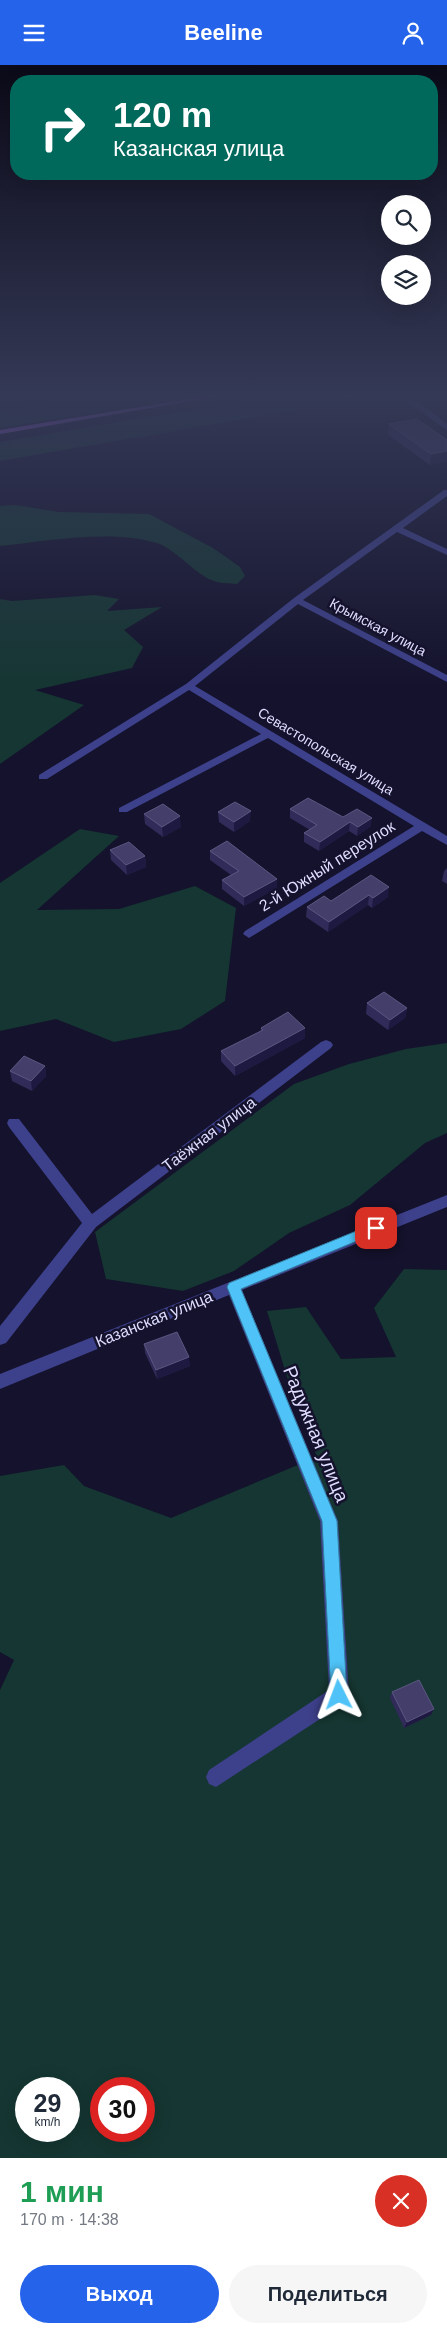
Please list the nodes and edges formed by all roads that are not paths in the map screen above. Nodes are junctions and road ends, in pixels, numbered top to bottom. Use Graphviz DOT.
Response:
graph roads {
  1 [pos="443,494"];
  2 [pos="396,528"];
  3 [pos="447,552"];
  4 [pos="297,600"];
  5 [pos="447,679"];
  6 [pos="189,686"];
  7 [pos="268,734"];
  8 [pos="43,777"];
  9 [pos="123,810"];
  10 [pos="422,826"];
  11 [pos="447,841"];
  12 [pos="249,934"];
  13 [pos="326,1045"];
  14 [pos="14,1123"];
  15 [pos="447,1201"];
  16 [pos="91,1223"];
  17 [pos="233,1287"];
  18 [pos="0,1338"];
  19 [pos="0,1381"];
  20 [pos="216,1777"];
  1 -- 2 [label="street"];
  2 -- 3 [label="street"];
  2 -- 4 [label="street"];
  4 -- 5 [label="street, Крымская улица"];
  4 -- 6 [label="street"];
  6 -- 7 [label="street, Севастопольская улица"];
  6 -- 8 [label="street"];
  7 -- 9 [label="street"];
  7 -- 10 [label="street, Севастопольская улица"];
  10 -- 11 [label="street, Севастопольская улица"];
  10 -- 12 [label="street, 2-й Южный переулок"];
  13 -- 16 [label="street, Таёжная улица"];
  14 -- 16 [label="street"];
  15 -- 17 [label="street, Казанская улица"];
  16 -- 18 [label="street, Таёжная улица"];
  17 -- 19 [label="street, Казанская улица"];
  17 -- 20 [label="street, Радужная улица"];
}
